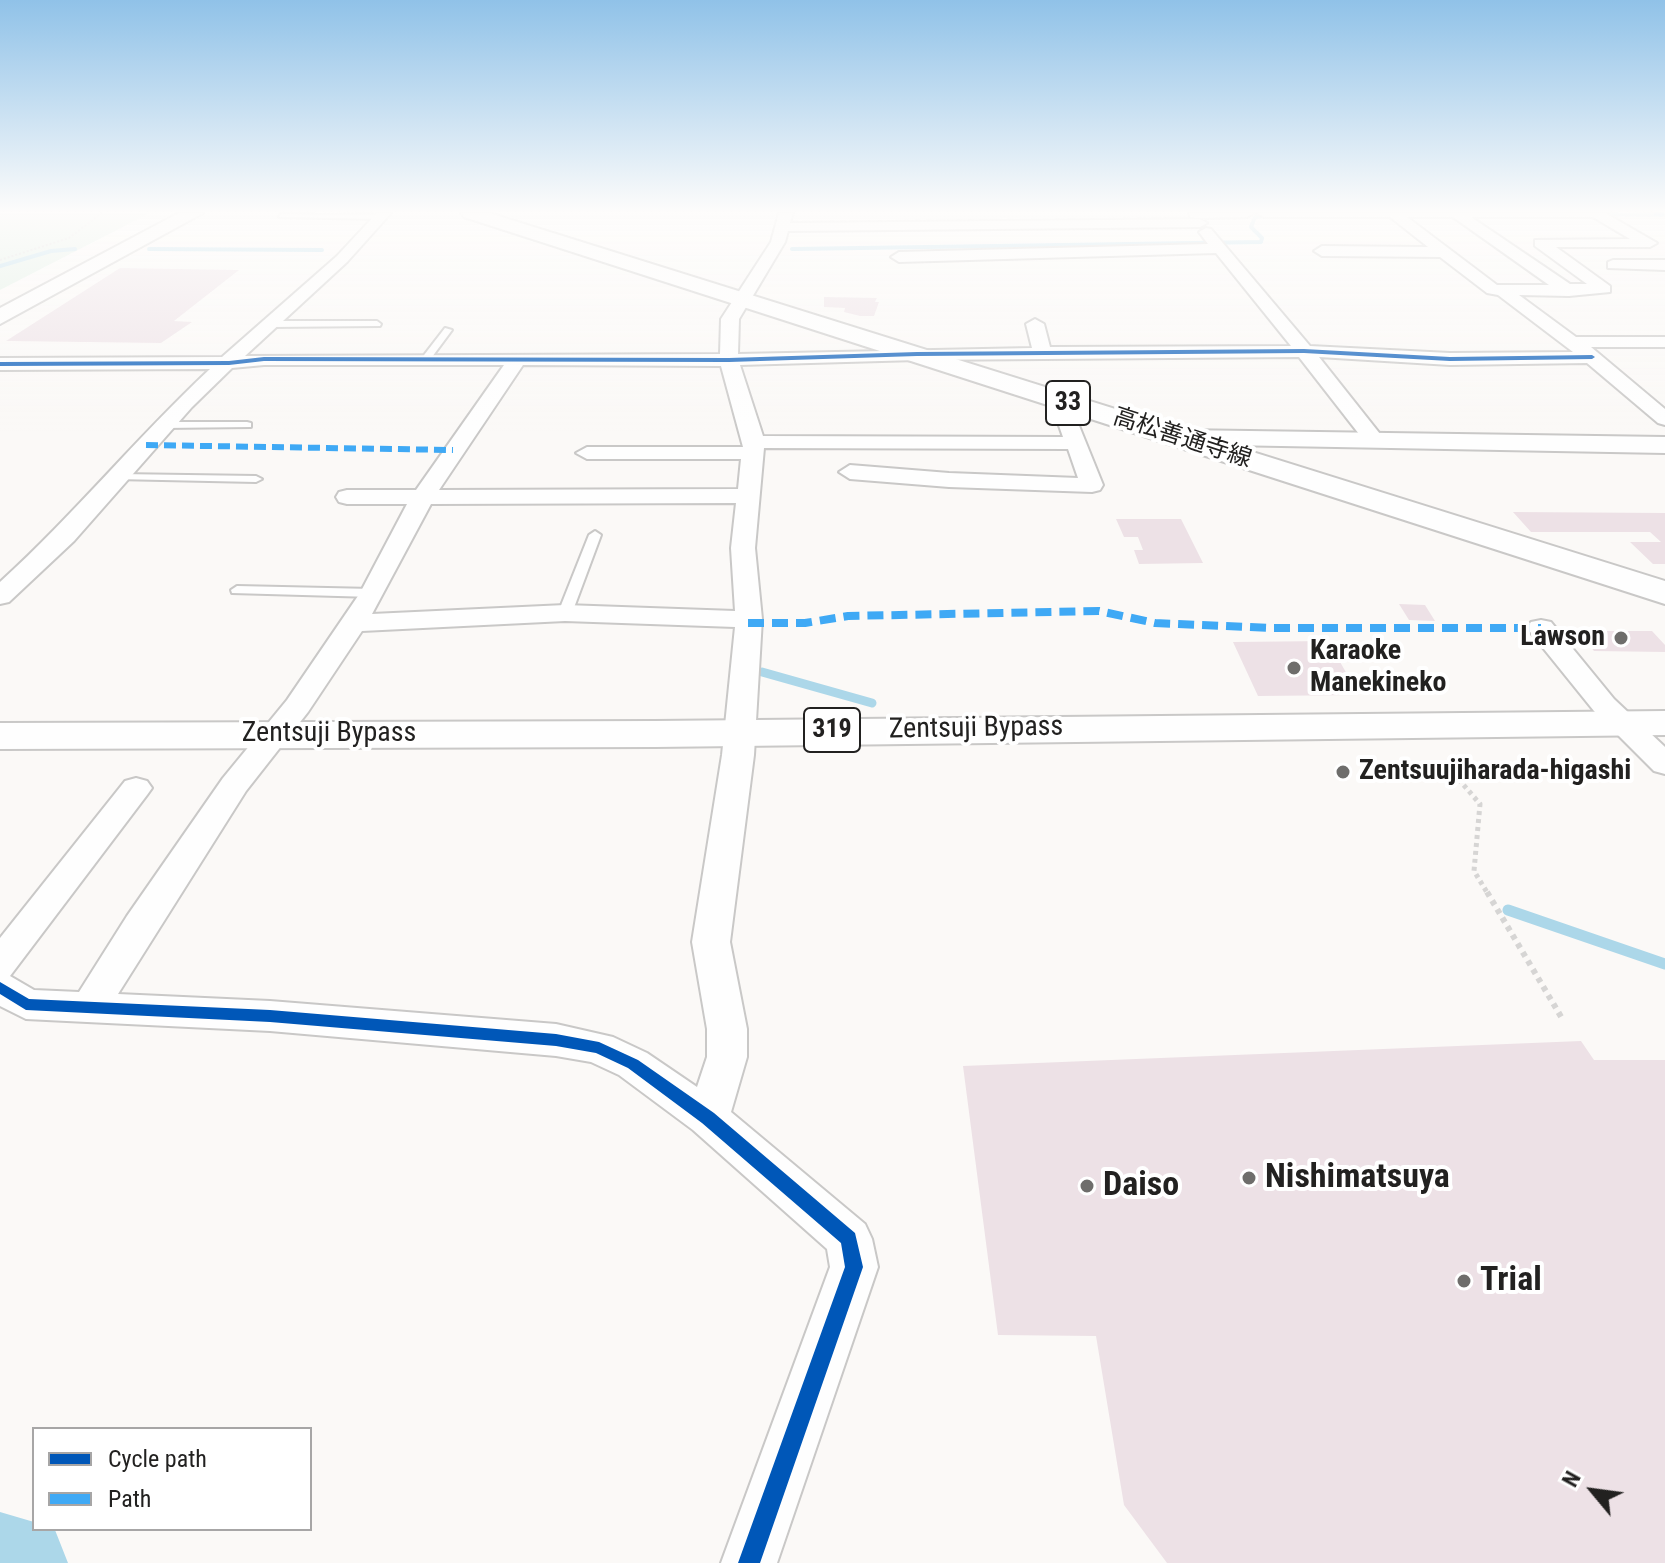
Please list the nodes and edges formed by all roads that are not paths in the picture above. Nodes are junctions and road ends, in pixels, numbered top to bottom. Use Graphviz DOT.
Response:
graph roads {
  1 [pos="27,286"];
  2 [pos="59,286"];
  3 [pos="311,286"];
  4 [pos="700,286"];
  5 [pos="752,286"];
  6 [pos="1252,286"];
  7 [pos="1488,286"];
  8 [pos="1560,286"];
  9 [pos="1600,286"];
  10 [pos="1502,290"];
  11 [pos="1566,290"];
  12 [pos="0,300"];
  13 [pos="744,300"];
  14 [pos="1586,300"];
  15 [pos="0,317"];
  16 [pos="272,324"];
  17 [pos="377,324"];
  18 [pos="1035,324"];
  19 [pos="448,330"];
  20 [pos="1570,342"];
  21 [pos="1665,342"];
  22 [pos="1304,351"];
  23 [pos="917,354"];
  24 [pos="1043,354"];
  25 [pos="1592,357"];
  26 [pos="426,359"];
  27 [pos="729,360"];
  28 [pos="516,361"];
  29 [pos="229,363"];
  30 [pos="0,364"];
  31 [pos="1060,400"];
  32 [pos="1665,419"];
  33 [pos="164,425"];
  34 [pos="247,425"];
  35 [pos="1180,438"];
  36 [pos="1373,439"];
  37 [pos="1076,443"];
  38 [pos="1665,445"];
  39 [pos="753,447"];
  40 [pos="587,453"];
  41 [pos="850,472"];
  42 [pos="119,477"];
  43 [pos="256,479"];
  44 [pos="748,496"];
  45 [pos="347,497"];
  46 [pos="422,498"];
  47 [pos="595,535"];
  48 [pos="237,590"];
  49 [pos="373,593"];
  50 [pos="1665,593"];
  51 [pos="0,596"];
  52 [pos="565,613"];
  53 [pos="749,619"];
  54 [pos="352,623"];
  55 [pos="1541,628"];
  56 [pos="0,736"];
  57 [pos="1654,741"];
  58 [pos="738,743"];
  59 [pos="266,747"];
  60 [pos="0,761"];
  61 [pos="136,788"];
  62 [pos="0,965"];
  63 [pos="0,987"];
  64 [pos="90,1007"];
  65 [pos="708,1118"];
  66 [pos="752,1553"];
  1 -- 12 [label="main road"];
  2 -- 15 [label="main road"];
  3 -- 16 [label="street"];
  4 -- 13 [label="main road, 高松善通寺線 / 33"];
  5 -- 13 [label="street"];
  6 -- 22 [label="street"];
  7 -- 10 [label="street"];
  8 -- 11 [label="street"];
  9 -- 11 [label="street"];
  10 -- 11 [label="street"];
  10 -- 20 [label="street"];
  11 -- 14 [label="street"];
  13 -- 23 [label="main road, 高松善通寺線 / 33"];
  13 -- 27 [label="street"];
  16 -- 17 [label="lane"];
  16 -- 29 [label="street"];
  18 -- 24 [label="street"];
  19 -- 26 [label="lane"];
  20 -- 21 [label="street"];
  20 -- 25 [label="street"];
  22 -- 24 [label="street"];
  22 -- 25 [label="street"];
  22 -- 36 [label="street"];
  23 -- 24 [label="street"];
  23 -- 27 [label="street"];
  23 -- 31 [label="main road, 高松善通寺線 / 33"];
  25 -- 32 [label="street"];
  26 -- 28 [label="street"];
  26 -- 29 [label="street"];
  27 -- 28 [label="street"];
  27 -- 39 [label="street"];
  28 -- 46 [label="street"];
  29 -- 30 [label="street"];
  29 -- 33 [label="street"];
  31 -- 35 [label="main road, 高松善通寺線 / 33"];
  31 -- 37 [label="street"];
  33 -- 34 [label="lane"];
  33 -- 42 [label="street"];
  35 -- 36 [label="street"];
  35 -- 50 [label="main road, 高松善通寺線 / 33"];
  36 -- 38 [label="street"];
  37 -- 39 [label="street"];
  37 -- 41 [label="street"];
  39 -- 40 [label="street"];
  39 -- 44 [label="street"];
  42 -- 43 [label="lane"];
  42 -- 51 [label="street"];
  44 -- 46 [label="street"];
  44 -- 53 [label="street"];
  45 -- 46 [label="street"];
  46 -- 49 [label="street"];
  47 -- 52 [label="lane"];
  48 -- 49 [label="lane"];
  49 -- 54 [label="street"];
  52 -- 53 [label="street"];
  52 -- 54 [label="street"];
  53 -- 58 [label="street"];
  54 -- 59 [label="street"];
  55 -- 57 [label="street"];
  56 -- 59 [label="main road, Zentsuji Bypass / 319"];
  57 -- 58 [label="main road, Zentsuji Bypass / 319"];
  58 -- 59 [label="main road, Zentsuji Bypass / 319"];
  58 -- 65 [label="street"];
  59 -- 60 [label="main road, Zentsuji Bypass / 319"];
  59 -- 64 [label="street"];
  61 -- 62 [label="street"];
  63 -- 64 [label="street"];
  64 -- 65 [label="street"];
  65 -- 66 [label="street"];
}
